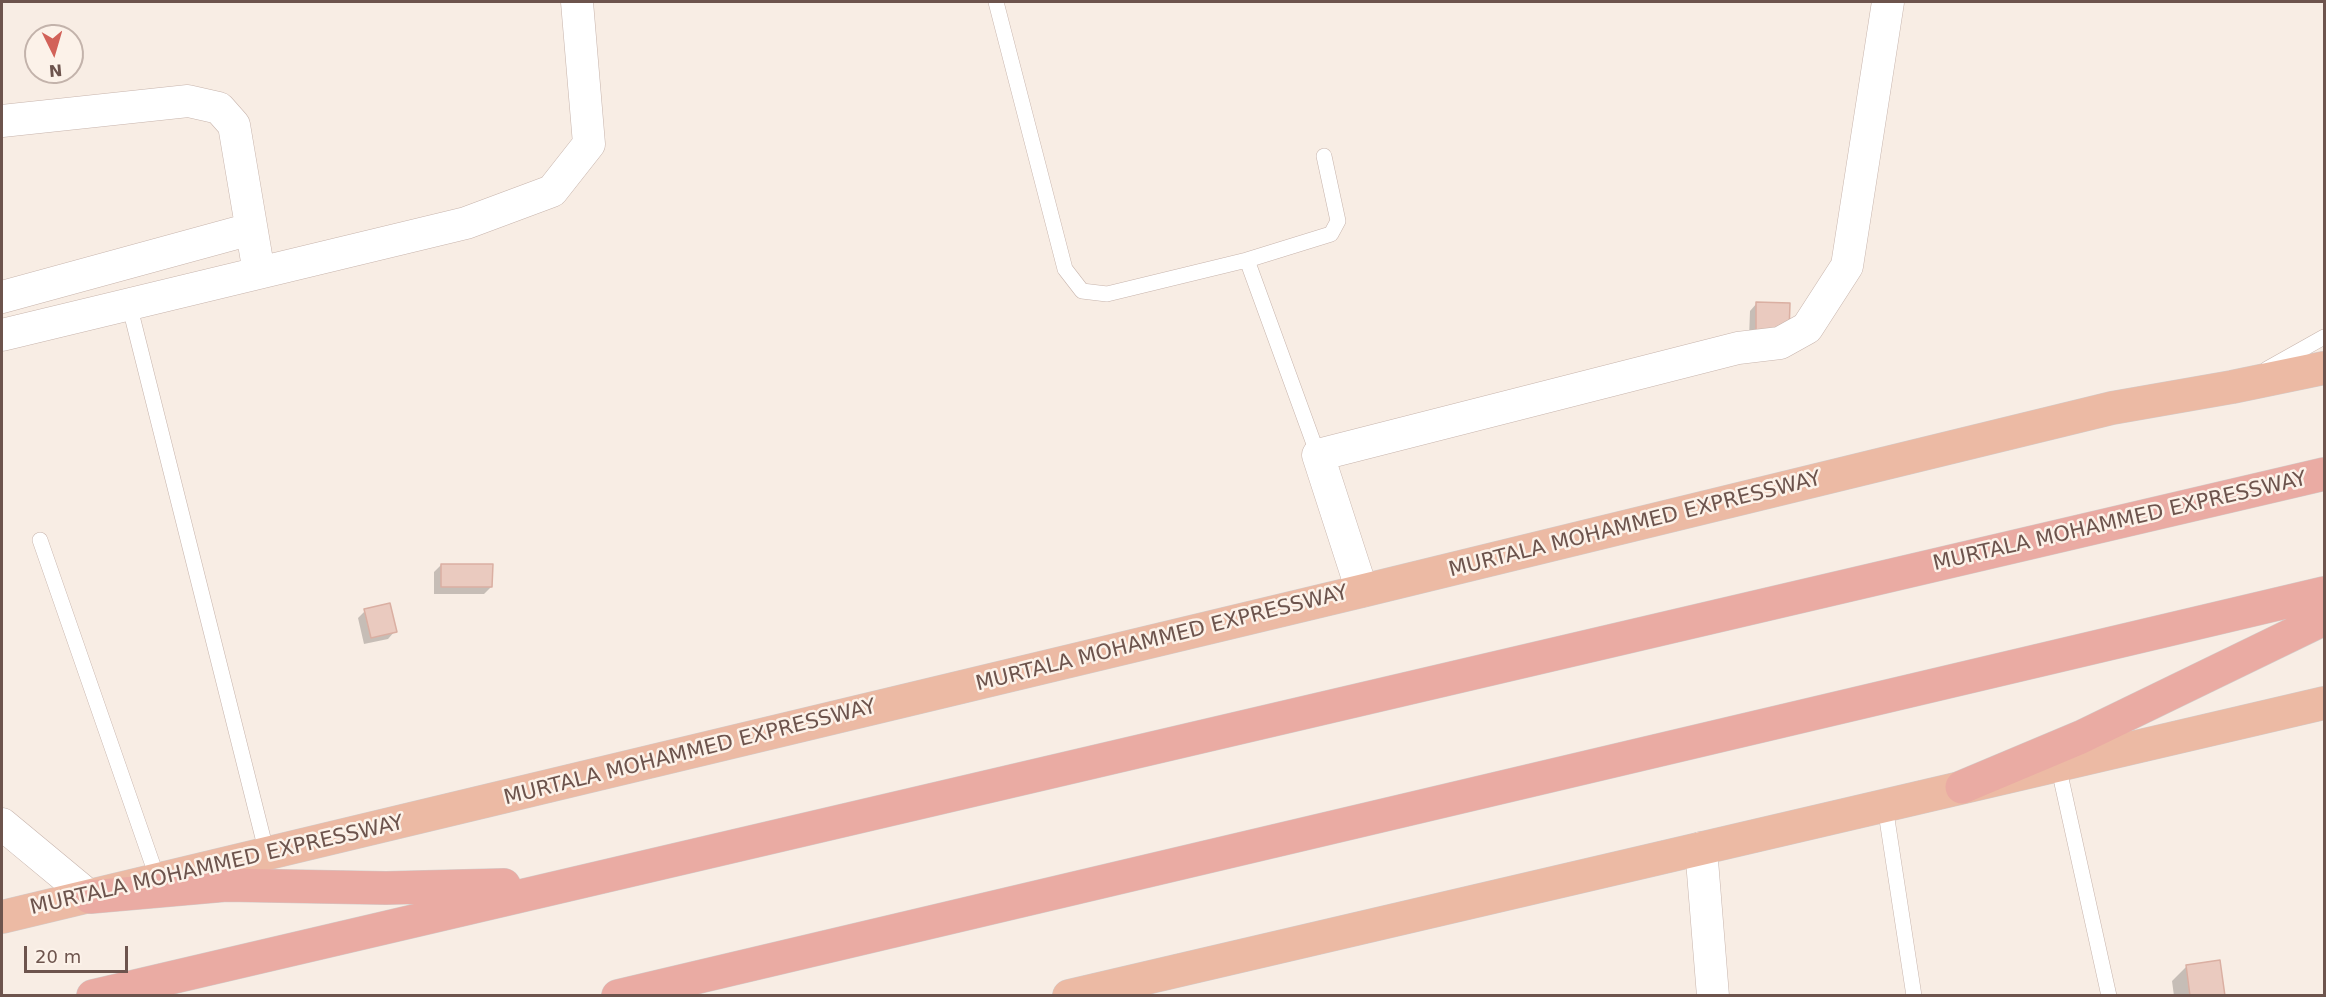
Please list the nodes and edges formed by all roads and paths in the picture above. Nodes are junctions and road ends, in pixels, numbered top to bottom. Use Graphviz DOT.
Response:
graph roads {
  1 [pos="577,2"];
  2 [pos="996,2"];
  3 [pos="1888,2"];
  4 [pos="2,121"];
  5 [pos="1324,156"];
  6 [pos="251,229"];
  7 [pos="1247,260"];
  8 [pos="259,273"];
  9 [pos="2,297"];
  10 [pos="129,304"];
  11 [pos="2,335"];
  12 [pos="2325,337"];
  13 [pos="2325,368"];
  14 [pos="2232,387"];
  15 [pos="1318,455"];
  16 [pos="2325,474"];
  17 [pos="40,540"];
  18 [pos="1362,591"];
  19 [pos="2325,593"];
  20 [pos="2325,619"];
  21 [pos="2325,703"];
  22 [pos="2058,765"];
  23 [pos="1962,787"];
  24 [pos="1885,806"];
  25 [pos="2,824"];
  26 [pos="1701,848"];
  27 [pos="267,854"];
  28 [pos="599,878"];
  29 [pos="158,880"];
  30 [pos="90,897"];
  31 [pos="2,917"];
  32 [pos="93,996"];
  33 [pos="618,996"];
  34 [pos="1069,996"];
  35 [pos="1713,996"];
  36 [pos="1914,996"];
  37 [pos="2109,996"];
  1 -- 8 [label="street"];
  2 -- 7 [label="lane"];
  3 -- 15 [label="street"];
  4 -- 6 [label="street"];
  5 -- 7 [label="lane"];
  6 -- 8 [label="street"];
  6 -- 9 [label="street"];
  7 -- 15 [label="lane"];
  8 -- 10 [label="street"];
  10 -- 11 [label="street"];
  10 -- 27 [label="lane"];
  12 -- 14 [label="lane"];
  13 -- 14 [label="highway, MURTALA MOHAMMED EXPRESSWAY"];
  14 -- 18 [label="highway, MURTALA MOHAMMED EXPRESSWAY"];
  15 -- 18 [label="street"];
  16 -- 28 [label="highway, MURTALA MOHAMMED EXPRESSWAY"];
  17 -- 29 [label="lane"];
  18 -- 27 [label="highway, MURTALA MOHAMMED EXPRESSWAY"];
  19 -- 33 [label="highway"];
  20 -- 23 [label="highway"];
  21 -- 22 [label="highway"];
  22 -- 23 [label="highway"];
  22 -- 37 [label="lane"];
  23 -- 24 [label="highway"];
  24 -- 26 [label="highway"];
  24 -- 36 [label="lane"];
  25 -- 30 [label="street"];
  26 -- 34 [label="highway"];
  26 -- 35 [label="street"];
  27 -- 29 [label="highway, MURTALA MOHAMMED EXPRESSWAY"];
  28 -- 30 [label="highway"];
  28 -- 32 [label="highway, MURTALA MOHAMMED EXPRESSWAY"];
  29 -- 30 [label="highway, MURTALA MOHAMMED EXPRESSWAY"];
  30 -- 31 [label="highway, MURTALA MOHAMMED EXPRESSWAY"];
}
